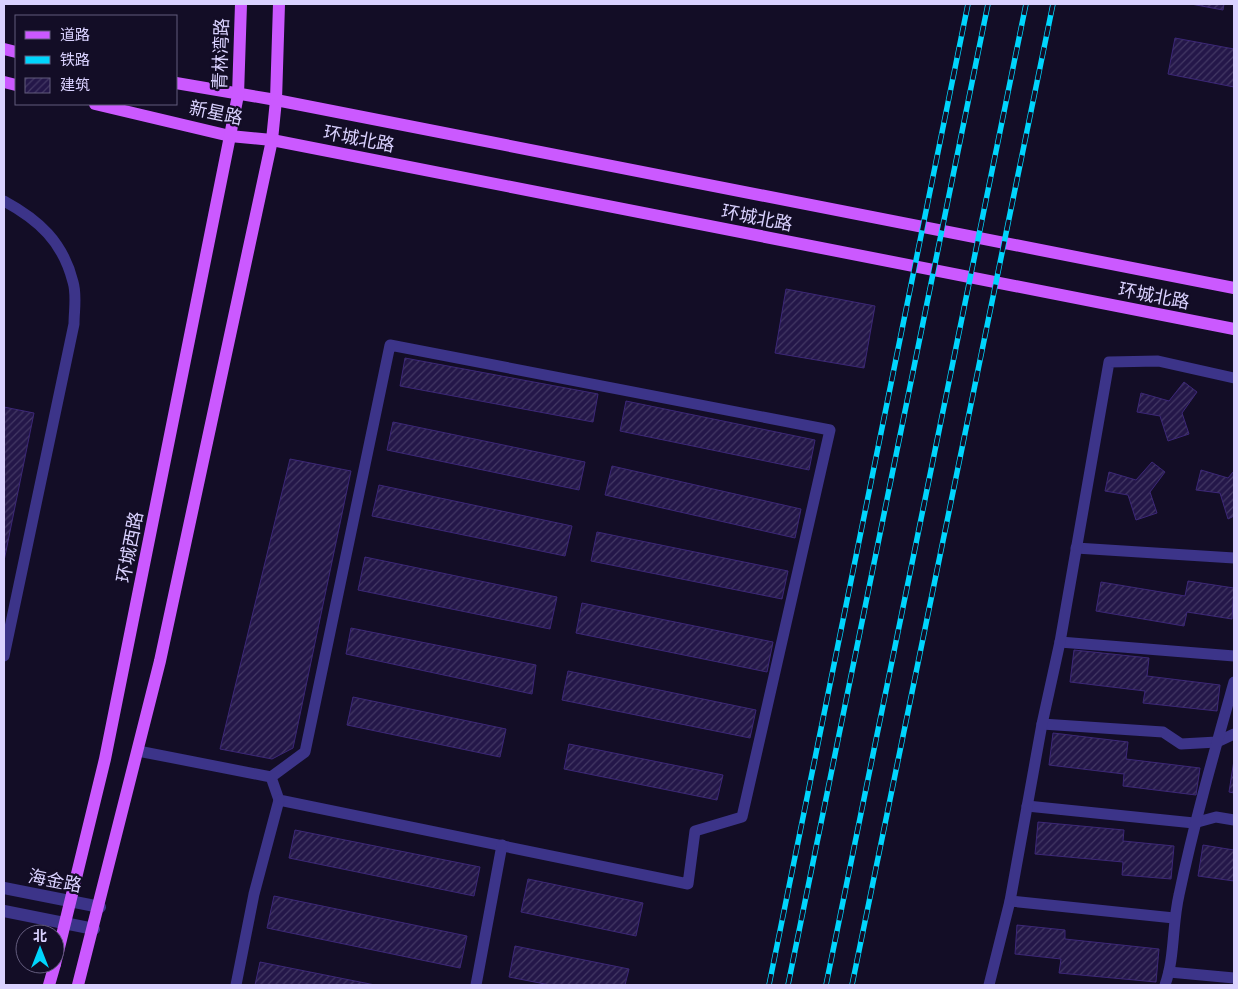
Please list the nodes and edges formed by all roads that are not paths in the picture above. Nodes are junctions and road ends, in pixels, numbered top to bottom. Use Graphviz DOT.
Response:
graph roads {
  1 [pos="241,4"];
  2 [pos="278,4"];
  3 [pos="178,83"];
  4 [pos="238,95"];
  5 [pos="276,100"];
  6 [pos="100,105"];
  7 [pos="230,136"];
  8 [pos="272,140"];
  9 [pos="4,201"];
  10 [pos="1234,288"];
  11 [pos="1234,329"];
  12 [pos="1234,378"];
  13 [pos="1076,548"];
  14 [pos="1234,558"];
  15 [pos="1060,642"];
  16 [pos="4,656"];
  17 [pos="1234,656"];
  18 [pos="1234,682"];
  19 [pos="1042,724"];
  20 [pos="1234,734"];
  21 [pos="1217,742"];
  22 [pos="138,751"];
  23 [pos="271,777"];
  24 [pos="279,800"];
  25 [pos="1027,806"];
  26 [pos="1234,820"];
  27 [pos="1194,823"];
  28 [pos="502,846"];
  29 [pos="4,888"];
  30 [pos="1010,901"];
  31 [pos="72,902"];
  32 [pos="100,907"];
  33 [pos="4,911"];
  34 [pos="1174,918"];
  35 [pos="66,924"];
  36 [pos="65,928"];
  37 [pos="94,930"];
  38 [pos="1169,972"];
  39 [pos="1234,978"];
  40 [pos="78,985"];
  41 [pos="236,985"];
  42 [pos="476,985"];
  43 [pos="989,985"];
  44 [pos="1165,985"];
  1 -- 4 [label="main road, 青林湾路"];
  2 -- 5 [label="main road"];
  3 -- 4 [label="main road, 新星路"];
  4 -- 5 [label="main road, 新星路"];
  4 -- 7 [label="main road, 青林湾路"];
  5 -- 8 [label="main road"];
  5 -- 10 [label="main road, 环城北路"];
  6 -- 7 [label="main road, 新星路"];
  7 -- 8 [label="main road, 新星路"];
  7 -- 31 [label="main road, 环城西路"];
  8 -- 11 [label="main road, 环城北路"];
  8 -- 22 [label="main road"];
  9 -- 16 [label="lane"];
  12 -- 13 [label="lane"];
  13 -- 14 [label="lane"];
  13 -- 15 [label="lane"];
  15 -- 17 [label="lane"];
  15 -- 19 [label="lane"];
  18 -- 21 [label="lane"];
  19 -- 21 [label="lane"];
  19 -- 25 [label="lane"];
  20 -- 21 [label="lane"];
  21 -- 27 [label="lane"];
  22 -- 23 [label="lane"];
  22 -- 32 [label="main road"];
  23 -- 24 [label="lane"];
  23 -- 28 [label="lane"];
  24 -- 28 [label="lane"];
  24 -- 41 [label="lane"];
  25 -- 27 [label="lane"];
  25 -- 30 [label="lane"];
  26 -- 27 [label="lane"];
  27 -- 34 [label="lane"];
  28 -- 42 [label="lane"];
  29 -- 31 [label="street, 海金路"];
  30 -- 34 [label="lane"];
  30 -- 43 [label="lane"];
  31 -- 32 [label="street, 海金路"];
  31 -- 35 [label="main road, 环城西路"];
  32 -- 37 [label="main road"];
  33 -- 35 [label="street"];
  34 -- 38 [label="lane"];
  35 -- 36 [label="main road, 环城西路"];
  35 -- 37 [label="street"];
  37 -- 40 [label="main road"];
  38 -- 39 [label="lane"];
  38 -- 44 [label="lane"];
}
